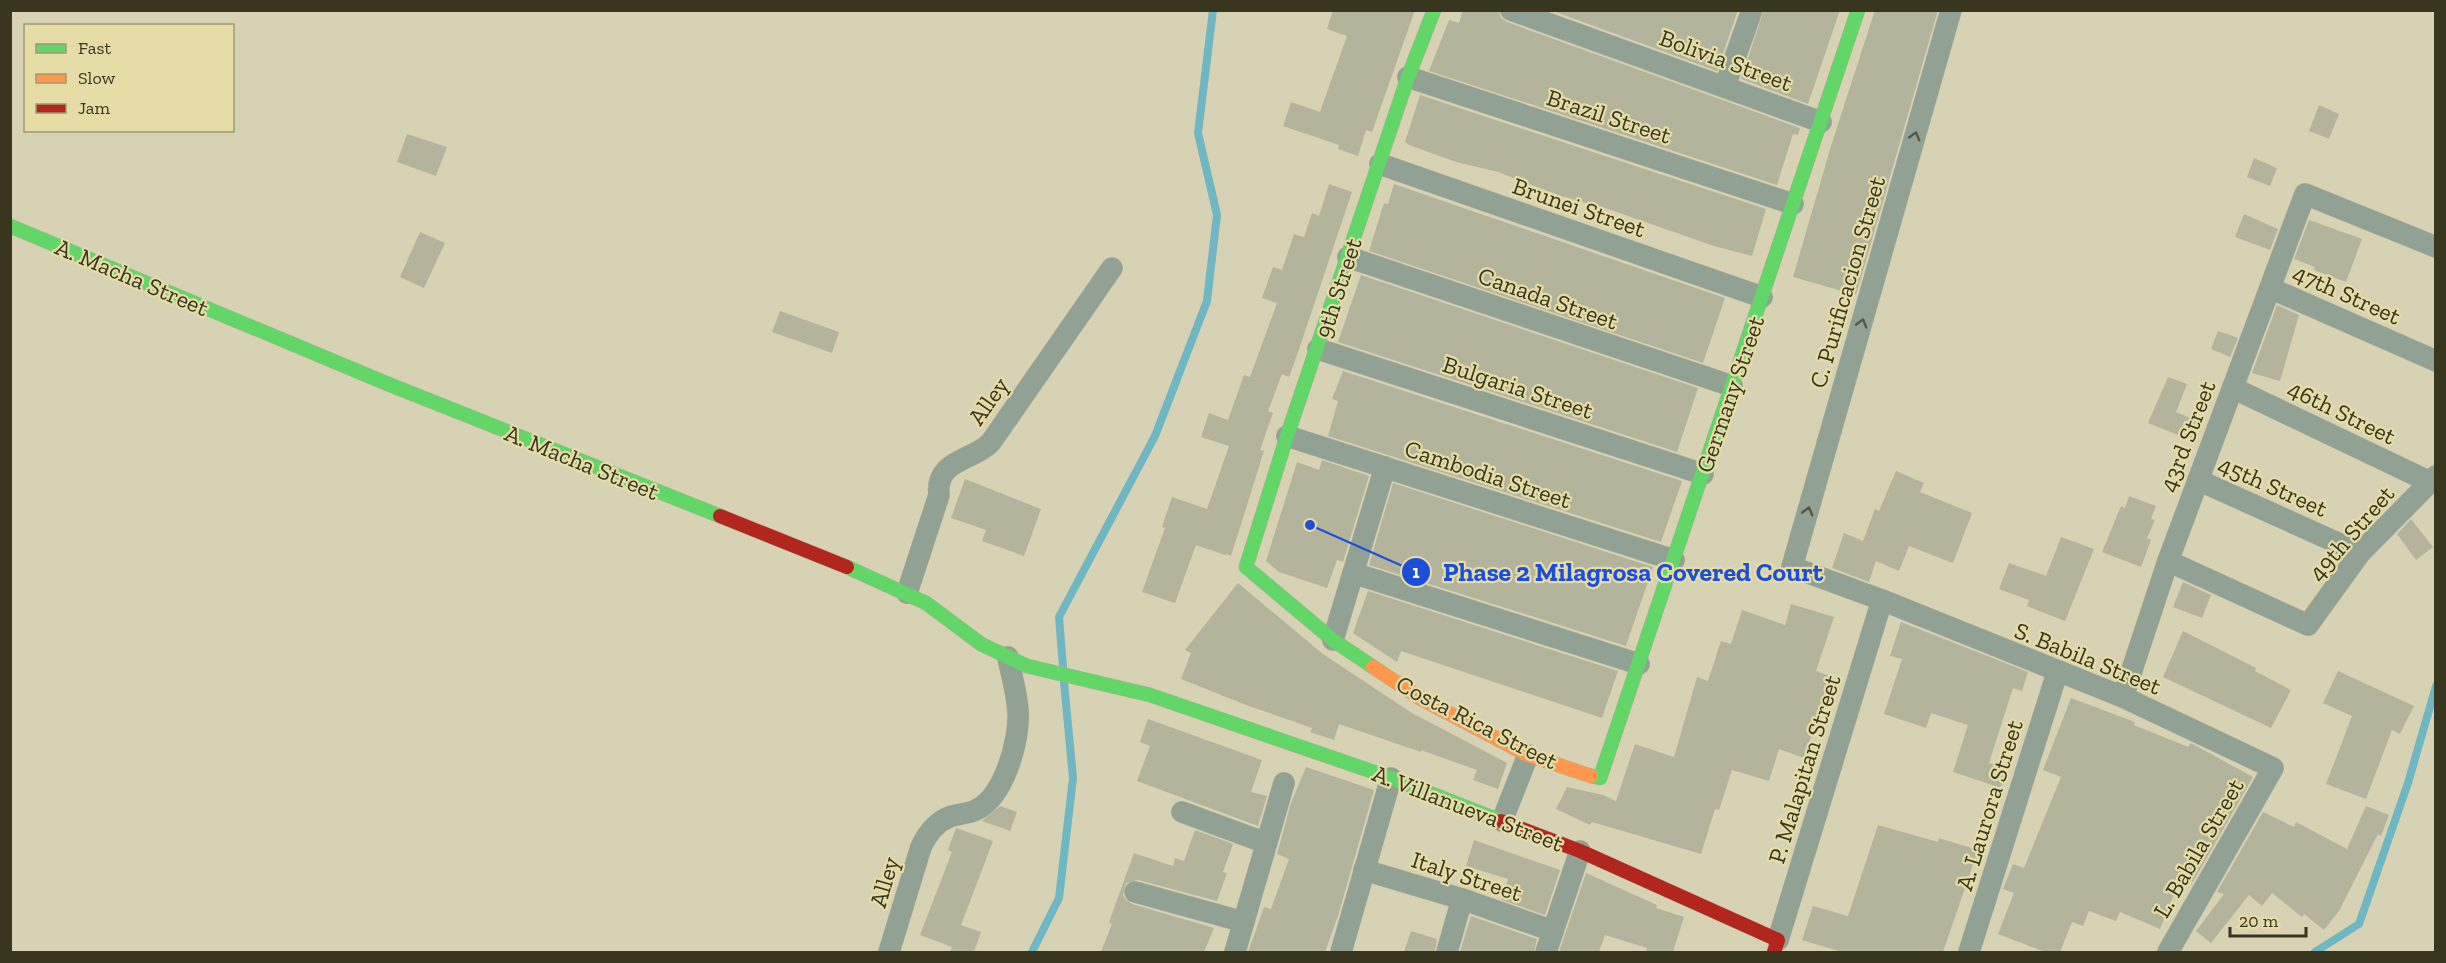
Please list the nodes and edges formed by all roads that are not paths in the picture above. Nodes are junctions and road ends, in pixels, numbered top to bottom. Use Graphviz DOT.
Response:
graph roads {
  1 [pos="1434,10"];
  2 [pos="1511,10"];
  3 [pos="1752,10"];
  4 [pos="1858,10"];
  5 [pos="1951,10"];
  6 [pos="1408,77"];
  7 [pos="1725,86"];
  8 [pos="1821,122"];
  9 [pos="1380,164"];
  10 [pos="1793,204"];
  11 [pos="10,226"];
  12 [pos="2436,247"];
  13 [pos="1348,257"];
  14 [pos="1112,268"];
  15 [pos="2270,288"];
  16 [pos="1762,297"];
  17 [pos="1318,349"];
  18 [pos="2436,361"];
  19 [pos="1732,387"];
  20 [pos="2233,388"];
  21 [pos="1287,436"];
  22 [pos="1385,467"];
  23 [pos="1703,474"];
  24 [pos="2433,479"];
  25 [pos="2198,480"];
  26 [pos="2360,553"];
  27 [pos="1674,560"];
  28 [pos="2168,561"];
  29 [pos="1246,567"];
  30 [pos="1792,567"];
  31 [pos="1353,573"];
  32 [pos="908,593"];
  33 [pos="1882,600"];
  34 [pos="1333,640"];
  35 [pos="1008,657"];
  36 [pos="1639,664"];
  37 [pos="2057,672"];
  38 [pos="1150,695"];
  39 [pos="2123,697"];
  40 [pos="1528,754"];
  41 [pos="2273,768"];
  42 [pos="1391,778"];
  43 [pos="1600,778"];
  44 [pos="1284,783"];
  45 [pos="1182,812"];
  46 [pos="1502,821"];
  47 [pos="1266,843"];
  48 [pos="1580,851"];
  49 [pos="1364,870"];
  50 [pos="1135,892"];
  51 [pos="1462,899"];
  52 [pos="1244,922"];
  53 [pos="1553,931"];
  54 [pos="1776,946"];
  55 [pos="889,952"];
  56 [pos="1235,952"];
  57 [pos="1341,952"];
  58 [pos="1447,952"];
  59 [pos="1546,952"];
  60 [pos="1970,952"];
  61 [pos="2168,952"];
  1 -- 6 [label="street, 9th Street"];
  2 -- 7 [label="street, Bolivia Street"];
  3 -- 7 [label="street"];
  4 -- 8 [label="street, Germany Street"];
  30 -- 5 [label="street, C. Purificacion Street, one-way"];
  6 -- 9 [label="street, 9th Street"];
  6 -- 10 [label="street, Brazil Street"];
  7 -- 8 [label="street, Bolivia Street"];
  8 -- 10 [label="street, Germany Street"];
  9 -- 13 [label="street, 9th Street"];
  9 -- 16 [label="street, Brunei Street"];
  10 -- 16 [label="street, Germany Street"];
  11 -- 32 [label="street, A. Macha Street"];
  12 -- 15 [label="street, 43rd Street"];
  13 -- 17 [label="street, 9th Street"];
  13 -- 19 [label="street, Canada Street"];
  14 -- 32 [label="street, Alley"];
  15 -- 18 [label="street, 47th Street"];
  15 -- 20 [label="street, 43rd Street"];
  16 -- 19 [label="street, Germany Street"];
  17 -- 21 [label="street, 9th Street"];
  17 -- 23 [label="street, Bulgaria Street"];
  19 -- 23 [label="street, Germany Street"];
  20 -- 24 [label="street, 46th Street"];
  20 -- 25 [label="street, 43rd Street"];
  21 -- 22 [label="street, Cambodia Street"];
  21 -- 29 [label="street, 9th Street"];
  22 -- 27 [label="street, Cambodia Street"];
  22 -- 31 [label="street"];
  23 -- 27 [label="street, Germany Street"];
  24 -- 26 [label="street, 49th Street"];
  25 -- 26 [label="street, 45th Street"];
  25 -- 28 [label="street, 43rd Street"];
  26 -- 28 [label="street, 49th Street"];
  27 -- 36 [label="street, Germany Street"];
  28 -- 39 [label="street, 43rd Street"];
  29 -- 34 [label="street, Costa Rica Street"];
  30 -- 33 [label="street, S. Babila Street"];
  31 -- 34 [label="street"];
  31 -- 36 [label="street"];
  32 -- 35 [label="street, A. Macha Street"];
  33 -- 37 [label="street, S. Babila Street"];
  33 -- 54 [label="street, P. Malapitan Street"];
  34 -- 40 [label="street, Costa Rica Street"];
  35 -- 38 [label="street, A. Macha Street"];
  35 -- 55 [label="street, Alley"];
  36 -- 43 [label="street, Germany Street"];
  37 -- 39 [label="street, S. Babila Street"];
  37 -- 60 [label="street, A. Laurora Street"];
  38 -- 42 [label="street, A. Villanueva Street"];
  39 -- 41 [label="street, S. Babila Street"];
  40 -- 43 [label="street, Costa Rica Street"];
  40 -- 46 [label="street"];
  41 -- 61 [label="street, L. Babila Street"];
  42 -- 46 [label="street, A. Villanueva Street"];
  42 -- 49 [label="street"];
  44 -- 47 [label="street"];
  45 -- 47 [label="street"];
  46 -- 48 [label="street, A. Villanueva Street"];
  47 -- 52 [label="street"];
  48 -- 53 [label="street"];
  48 -- 54 [label="street, A. Villanueva Street"];
  49 -- 51 [label="street, Italy Street"];
  49 -- 57 [label="street"];
  50 -- 52 [label="street"];
  51 -- 53 [label="street, Italy Street"];
  51 -- 58 [label="street"];
  52 -- 56 [label="street"];
  53 -- 59 [label="street"];
}
